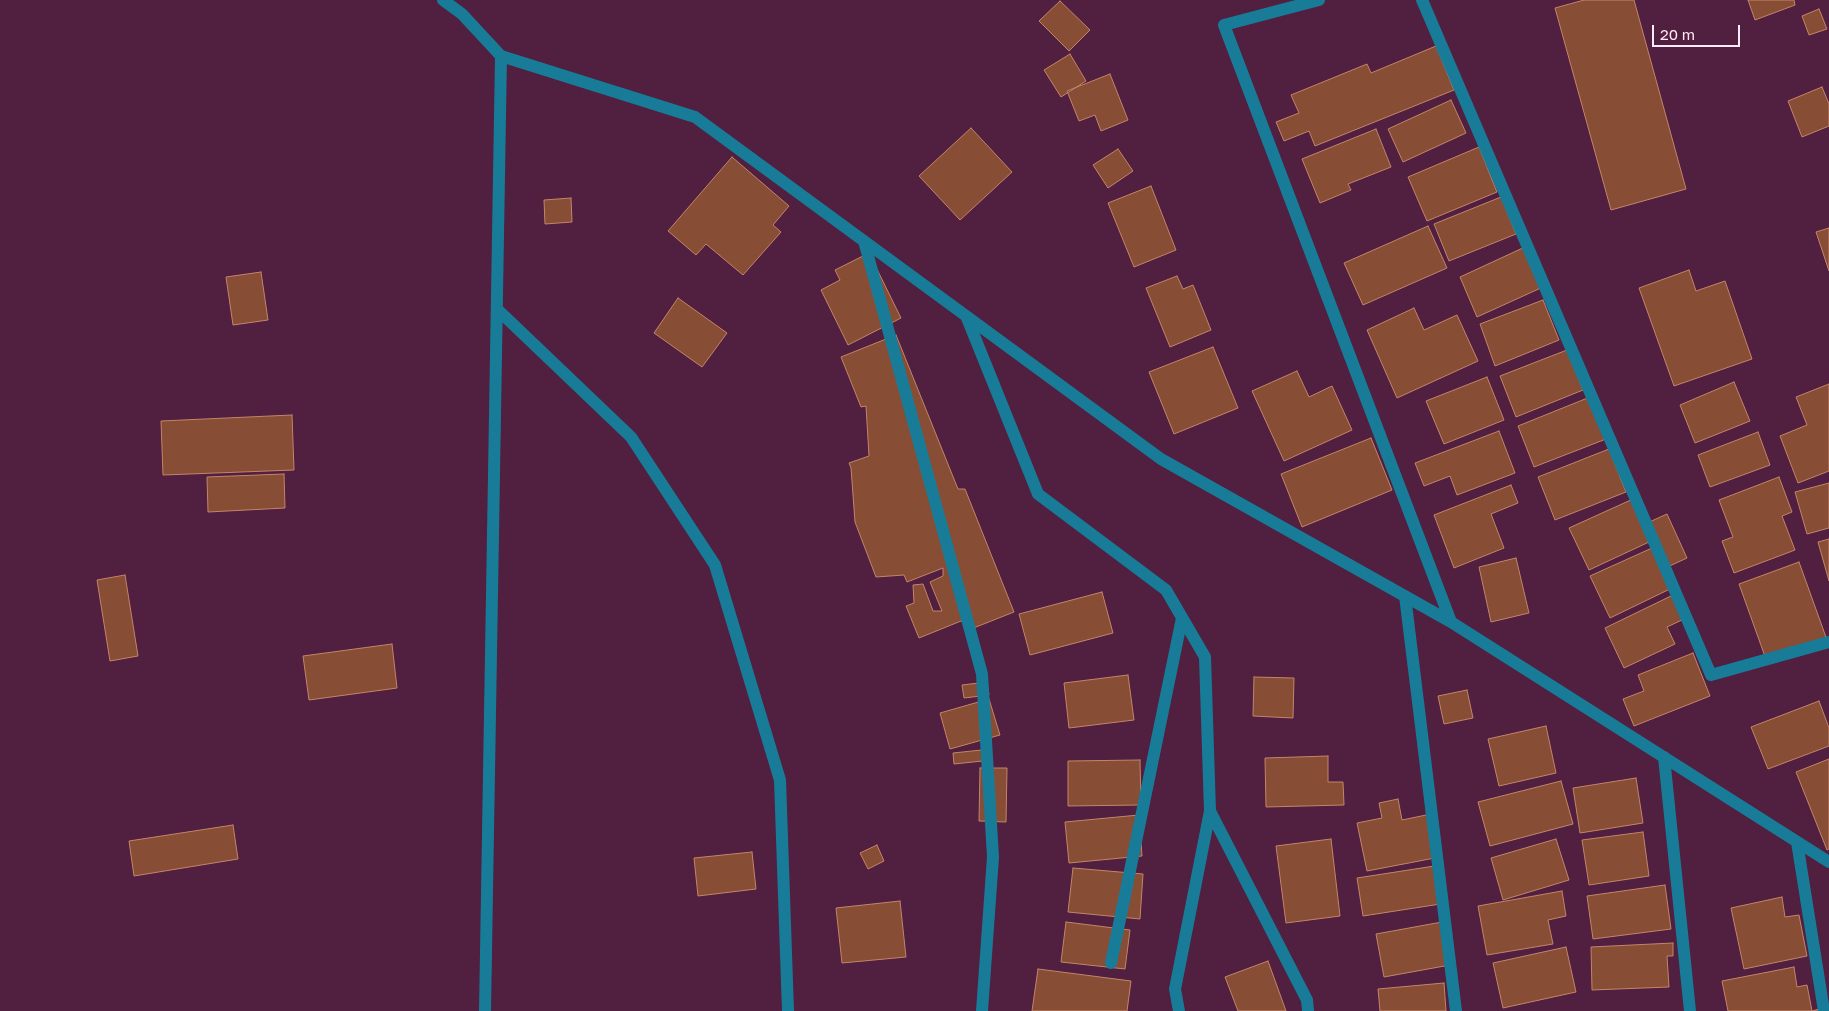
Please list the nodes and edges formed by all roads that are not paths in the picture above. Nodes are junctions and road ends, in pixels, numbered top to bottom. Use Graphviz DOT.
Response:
graph roads {
  1 [pos="443,0"];
  2 [pos="1319,0"];
  3 [pos="1422,0"];
  4 [pos="501,56"];
  5 [pos="864,241"];
  6 [pos="497,309"];
  7 [pos="967,317"];
  8 [pos="1405,596"];
  9 [pos="1182,618"];
  10 [pos="1451,622"];
  11 [pos="1829,642"];
  12 [pos="1664,757"];
  13 [pos="1210,811"];
  14 [pos="1797,842"];
  15 [pos="1829,862"];
  16 [pos="1111,963"];
  17 [pos="485,1011"];
  18 [pos="788,1011"];
  19 [pos="982,1011"];
  20 [pos="1179,1011"];
  21 [pos="1308,1011"];
  22 [pos="1456,1011"];
  23 [pos="1690,1011"];
  24 [pos="1824,1011"];
  1 -- 4 [label="street"];
  2 -- 10 [label="street"];
  3 -- 11 [label="street"];
  4 -- 5 [label="street"];
  4 -- 6 [label="street"];
  5 -- 7 [label="street"];
  5 -- 19 [label="street"];
  6 -- 17 [label="street"];
  6 -- 18 [label="street"];
  7 -- 8 [label="street"];
  7 -- 9 [label="street"];
  8 -- 10 [label="street"];
  8 -- 22 [label="street"];
  9 -- 13 [label="street"];
  9 -- 16 [label="street"];
  10 -- 12 [label="street"];
  12 -- 14 [label="street"];
  12 -- 23 [label="street"];
  13 -- 20 [label="street"];
  13 -- 21 [label="street"];
  14 -- 15 [label="street"];
  14 -- 24 [label="street"];
}
